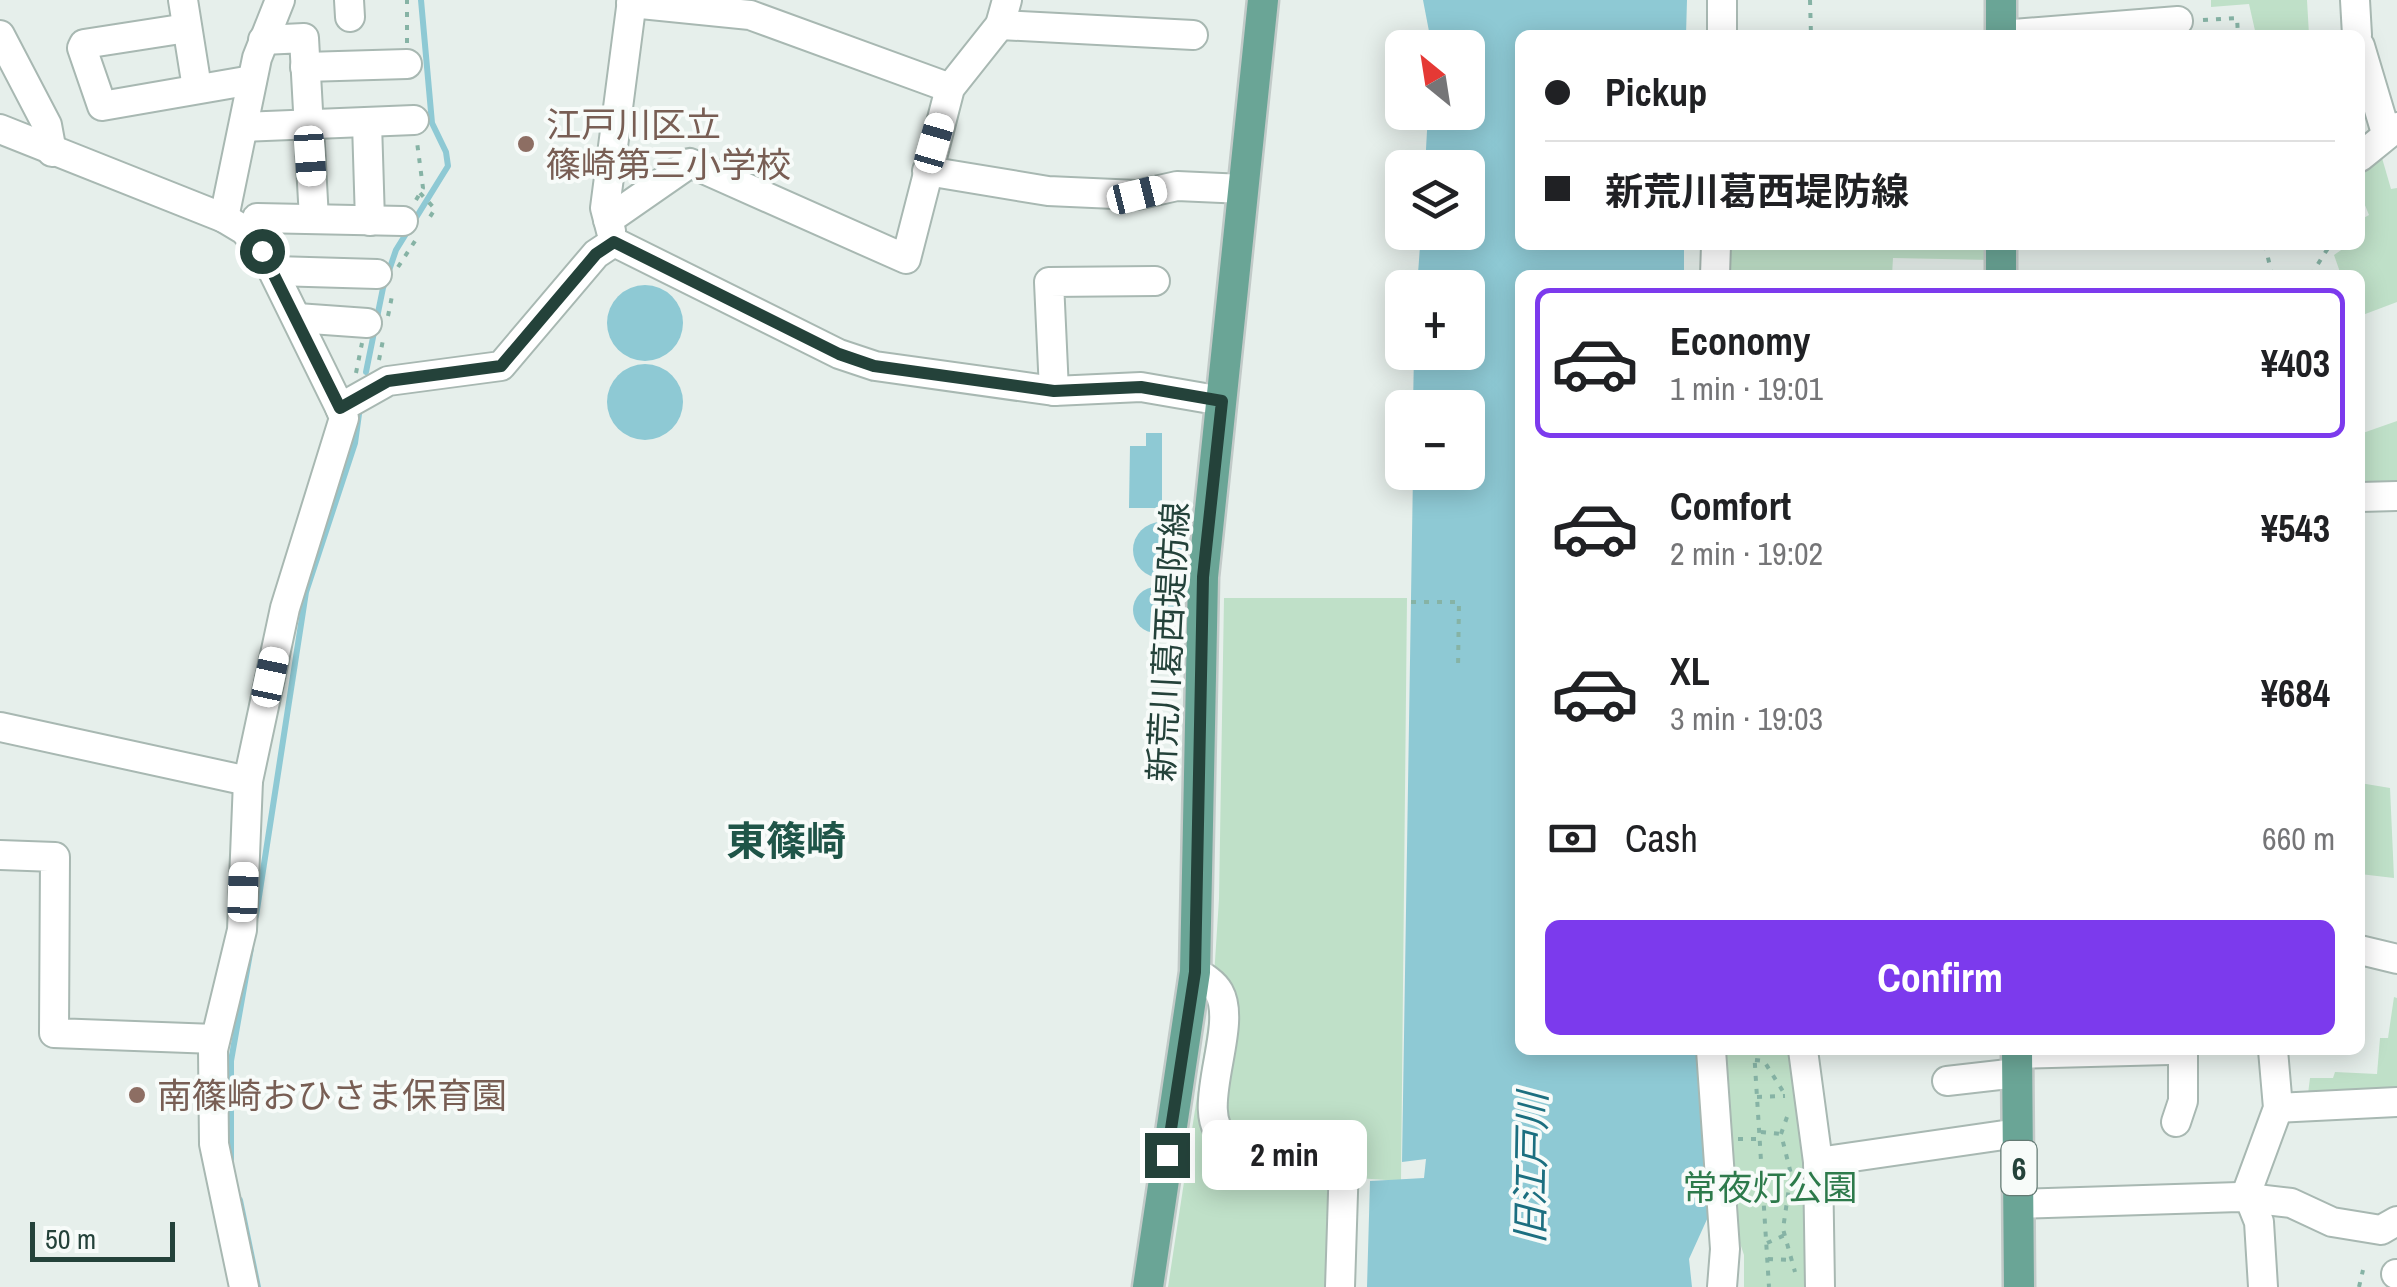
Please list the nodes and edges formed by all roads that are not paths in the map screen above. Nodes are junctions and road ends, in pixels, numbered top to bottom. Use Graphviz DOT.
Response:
graph roads {
  1 [pos="280,0"];
  2 [pos="1264,0"];
  3 [pos="1722,0"];
  4 [pos="2001,0"];
  5 [pos="2355,0"];
  6 [pos="631,1"];
  7 [pos="1003,12"];
  8 [pos="185,14"];
  9 [pos="2178,19"];
  10 [pos="1722,30"];
  11 [pos="2001,30"];
  12 [pos="2056,30"];
  13 [pos="2356,30"];
  14 [pos="0,34"];
  15 [pos="1193,35"];
  16 [pos="263,40"];
  17 [pos="2365,59"];
  18 [pos="407,64"];
  19 [pos="305,67"];
  20 [pos="252,80"];
  21 [pos="197,88"];
  22 [pos="950,88"];
  23 [pos="414,120"];
  24 [pos="367,123"];
  25 [pos="309,126"];
  26 [pos="0,128"];
  27 [pos="244,128"];
  28 [pos="2392,130"];
  29 [pos="52,152"];
  30 [pos="2365,153"];
  31 [pos="927,171"];
  32 [pos="1244,189"];
  33 [pos="224,218"];
  34 [pos="314,218"];
  35 [pos="370,220"];
  36 [pos="415,228"];
  37 [pos="611,231"];
  38 [pos="252,237"];
  39 [pos="275,271"];
  40 [pos="390,276"];
  41 [pos="1154,281"];
  42 [pos="297,318"];
  43 [pos="379,327"];
  44 [pos="1054,391"];
  45 [pos="1222,401"];
  46 [pos="340,408"];
  47 [pos="2397,496"];
  48 [pos="2365,497"];
  49 [pos="0,727"];
  50 [pos="248,780"];
  51 [pos="0,854"];
  52 [pos="2365,951"];
  53 [pos="2397,959"];
  54 [pos="1195,972"];
  55 [pos="216,1039"];
  56 [pos="1711,1055"];
  57 [pos="1805,1055"];
  58 [pos="2085,1055"];
  59 [pos="2183,1055"];
  60 [pos="2273,1055"];
  61 [pos="2017,1059"];
  62 [pos="1947,1082"];
  63 [pos="2397,1102"];
  64 [pos="2278,1108"];
  65 [pos="2176,1122"];
  66 [pos="2018,1133"];
  67 [pos="1818,1162"];
  68 [pos="2250,1199"];
  69 [pos="2019,1204"];
  70 [pos="2397,1221"];
  71 [pos="1808,1281"];
  72 [pos="244,1287"];
  73 [pos="1148,1287"];
  74 [pos="1340,1287"];
  75 [pos="1722,1287"];
  76 [pos="2019,1287"];
  77 [pos="2263,1287"];
  1 -- 16 [label="street"];
  2 -- 32 [label="main road, 新荒川葛西堤防線"];
  3 -- 10 [label="street"];
  4 -- 11 [label="main road"];
  5 -- 13 [label="street"];
  6 -- 22 [label="street"];
  6 -- 37 [label="street"];
  7 -- 15 [label="street"];
  7 -- 22 [label="street"];
  8 -- 21 [label="street"];
  8 -- 21 [label="street"];
  9 -- 12 [label="street"];
  14 -- 29 [label="street"];
  16 -- 19 [label="street"];
  16 -- 20 [label="street"];
  17 -- 28 [label="street"];
  18 -- 19 [label="street"];
  19 -- 25 [label="street"];
  20 -- 21 [label="street"];
  20 -- 27 [label="street"];
  22 -- 31 [label="street"];
  23 -- 24 [label="street"];
  24 -- 25 [label="street"];
  24 -- 35 [label="street"];
  25 -- 27 [label="street"];
  25 -- 34 [label="street"];
  26 -- 29 [label="street"];
  27 -- 33 [label="street"];
  28 -- 30 [label="street"];
  29 -- 33 [label="street"];
  31 -- 32 [label="street"];
  31 -- 37 [label="street"];
  32 -- 45 [label="main road, 新荒川葛西堤防線"];
  33 -- 38 [label="street"];
  34 -- 35 [label="street"];
  34 -- 38 [label="street"];
  35 -- 36 [label="street"];
  37 -- 44 [label="street"];
  37 -- 46 [label="street"];
  38 -- 39 [label="street"];
  39 -- 40 [label="street"];
  39 -- 42 [label="street"];
  41 -- 44 [label="street"];
  42 -- 43 [label="street"];
  42 -- 46 [label="street"];
  44 -- 45 [label="street"];
  45 -- 54 [label="main road, 新荒川葛西堤防線"];
  46 -- 50 [label="street"];
  47 -- 48 [label="street"];
  49 -- 50 [label="street"];
  50 -- 55 [label="street"];
  51 -- 55 [label="street"];
  52 -- 53 [label="street"];
  54 -- 73 [label="main road, 新荒川葛西堤防線"];
  54 -- 74 [label="street"];
  55 -- 72 [label="street"];
  56 -- 75 [label="street"];
  57 -- 67 [label="street"];
  58 -- 61 [label="street"];
  59 -- 65 [label="street"];
  60 -- 64 [label="street"];
  61 -- 62 [label="street"];
  61 -- 66 [label="main road, 6"];
  63 -- 64 [label="street"];
  64 -- 68 [label="street"];
  66 -- 67 [label="street"];
  66 -- 69 [label="main road, 6"];
  67 -- 71 [label="street"];
  68 -- 69 [label="street"];
  68 -- 70 [label="street"];
  68 -- 77 [label="street"];
  69 -- 76 [label="main road, 6"];
}
